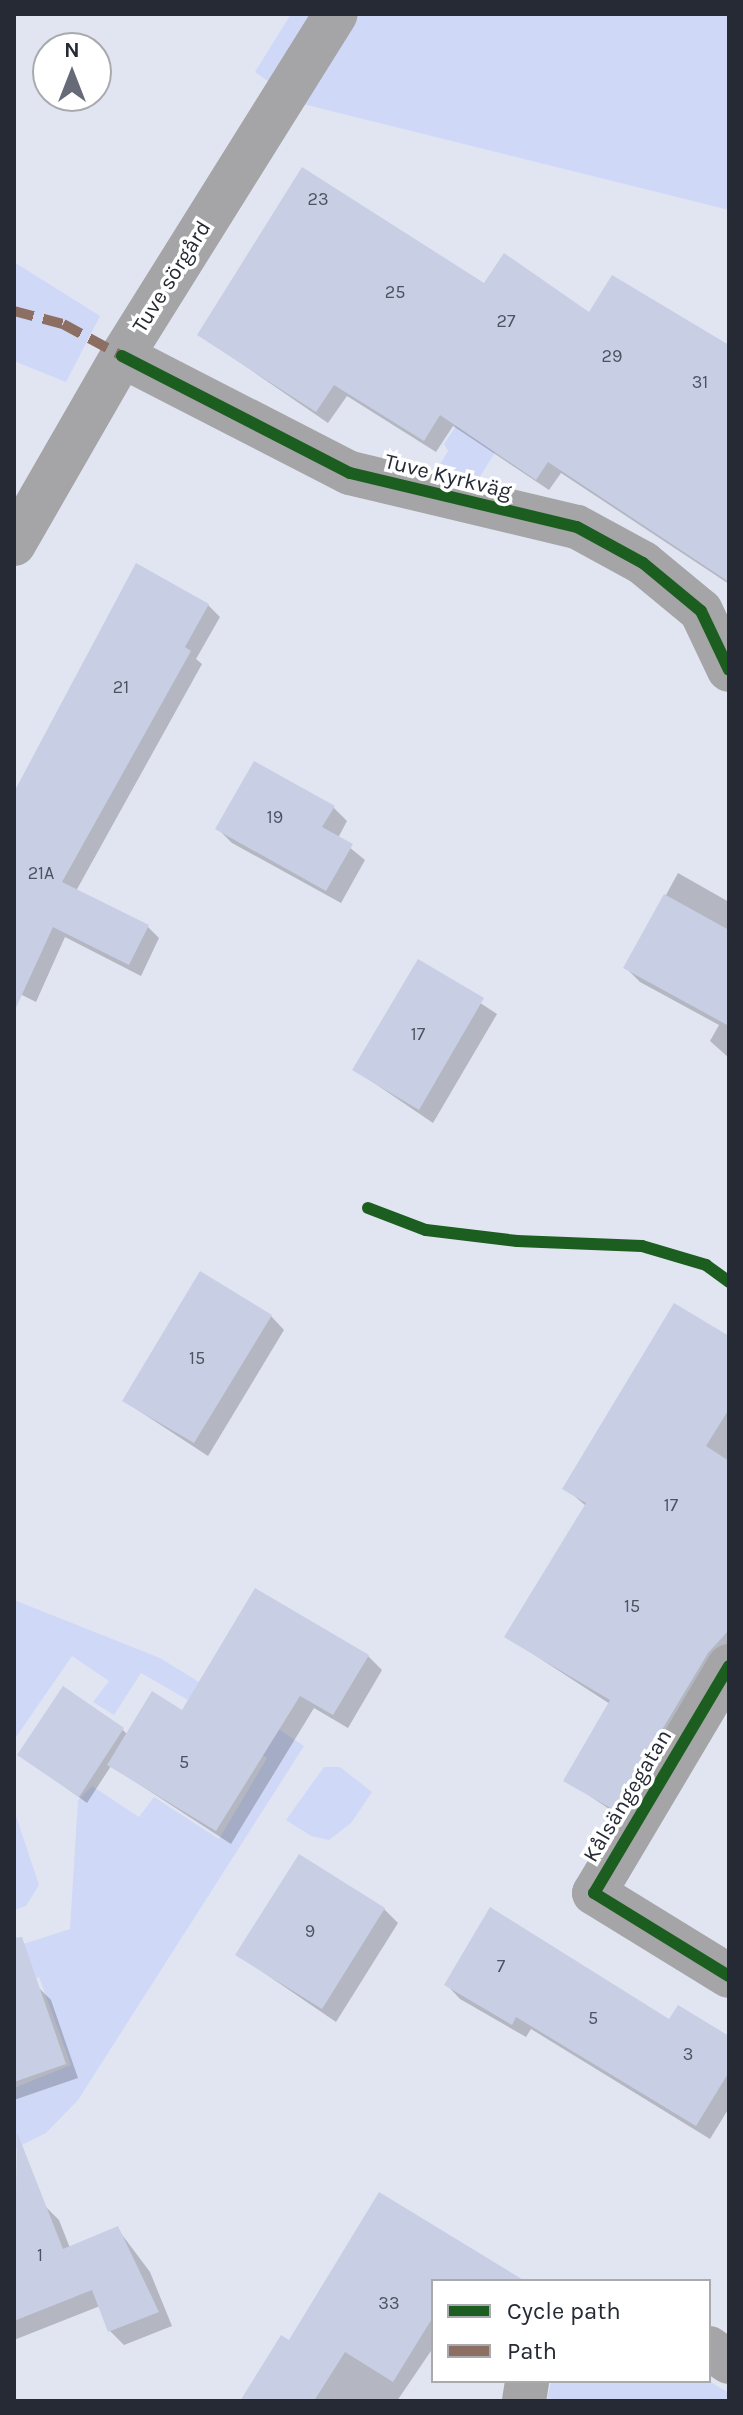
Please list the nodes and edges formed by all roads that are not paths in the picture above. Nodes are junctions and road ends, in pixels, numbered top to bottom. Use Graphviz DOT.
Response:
graph roads {
  1 [pos="336,14"];
  2 [pos="122,356"];
  3 [pos="14,544"];
  4 [pos="729,670"];
  5 [pos="729,1666"];
  6 [pos="729,1976"];
  7 [pos="711,2349"];
  8 [pos="729,2362"];
  1 -- 2 [label="street, Tuve sörgård"];
  2 -- 3 [label="street, Tuve sörgård"];
  2 -- 4 [label="street, Tuve Kyrkväg"];
  5 -- 6 [label="street, Kålsängegatan"];
  7 -- 8 [label="street"];
}
